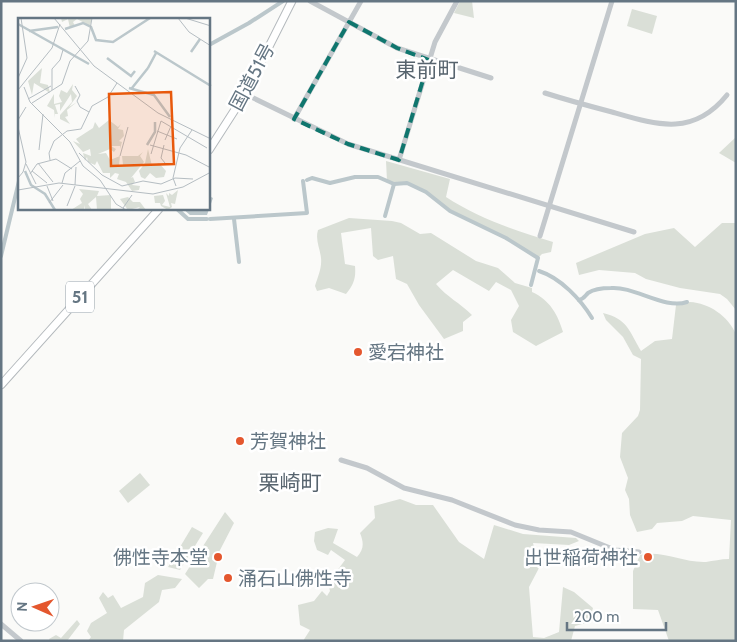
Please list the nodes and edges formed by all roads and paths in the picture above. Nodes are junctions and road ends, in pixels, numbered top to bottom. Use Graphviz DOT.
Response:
graph roads {
  1 [pos="292,1"];
  2 [pos="310,1"];
  3 [pos="361,1"];
  4 [pos="457,1"];
  5 [pos="612,1"];
  6 [pos="349,22"];
  7 [pos="430,60"];
  8 [pos="491,78"];
  9 [pos="545,93"];
  10 [pos="245,94"];
  11 [pos="727,95"];
  12 [pos="580,103"];
  13 [pos="294,119"];
  14 [pos="210,148"];
  15 [pos="399,160"];
  16 [pos="549,206"];
  17 [pos="158,210"];
  18 [pos="634,232"];
  19 [pos="540,236"];
  20 [pos="1,385"];
  21 [pos="341,460"];
  22 [pos="639,552"];
  23 [pos="1,624"];
  24 [pos="21,641"];
  1 -- 10 [label="highway, 国道51号"];
  2 -- 6 [label="street"];
  3 -- 6 [label="street"];
  4 -- 7 [label="street"];
  5 -- 12 [label="street"];
  6 -- 7 [label="street"];
  6 -- 13 [label="street"];
  7 -- 8 [label="street"];
  7 -- 15 [label="street"];
  9 -- 12 [label="street"];
  10 -- 13 [label="street"];
  10 -- 14 [label="highway, 国道51号"];
  11 -- 12 [label="street"];
  12 -- 16 [label="street"];
  13 -- 15 [label="street"];
  15 -- 16 [label="street"];
  16 -- 18 [label="street"];
  16 -- 19 [label="street"];
  17 -- 20 [label="highway, 51"];
  21 -- 22 [label="street"];
  23 -- 24 [label="street"];
}
